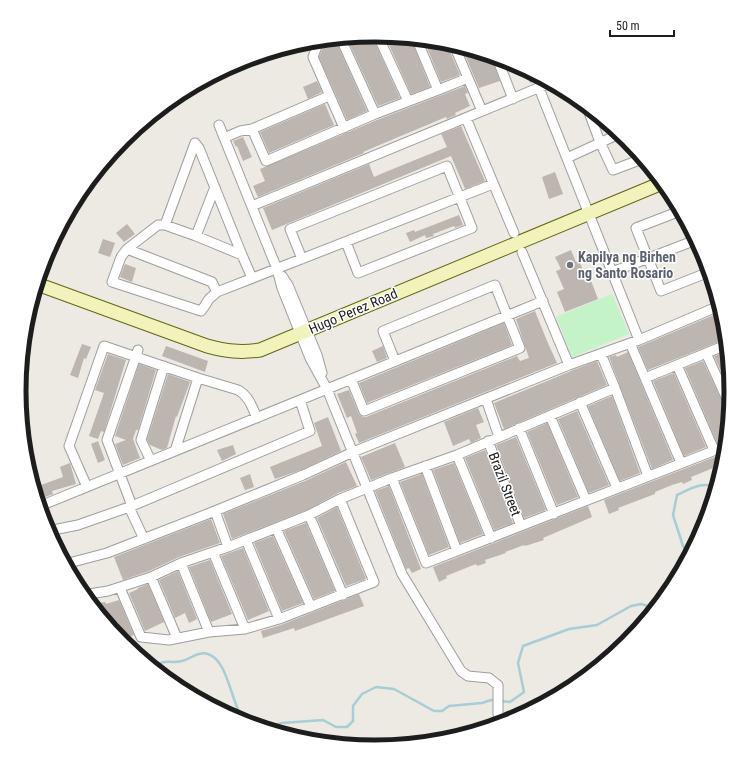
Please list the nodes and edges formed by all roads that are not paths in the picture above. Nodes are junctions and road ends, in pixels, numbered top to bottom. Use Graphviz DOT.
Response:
graph roads {
  1 [pos="381,42"];
  2 [pos="343,44"];
  3 [pos="419,45"];
  4 [pos="317,47"];
  5 [pos="457,52"];
  6 [pos="499,65"];
  7 [pos="468,78"];
  8 [pos="544,86"];
  9 [pos="539,88"];
  10 [pos="438,90"];
  11 [pos="329,96"];
  12 [pos="512,99"];
  13 [pos="408,101"];
  14 [pos="482,111"];
  15 [pos="375,114"];
  16 [pos="590,117"];
  17 [pos="466,118"];
  18 [pos="219,125"];
  19 [pos="344,128"];
  20 [pos="252,129"];
  21 [pos="613,137"];
  22 [pos="224,138"];
  23 [pos="600,142"];
  24 [pos="567,158"];
  25 [pos="637,161"];
  26 [pos="493,184"];
  27 [pos="656,185"];
  28 [pos="215,187"];
  29 [pos="460,197"];
  30 [pos="252,206"];
  31 [pos="589,213"];
  32 [pos="675,213"];
  33 [pos="165,225"];
  34 [pos="514,232"];
  35 [pos="196,236"];
  36 [pos="346,242"];
  37 [pos="690,242"];
  38 [pos="127,249"];
  39 [pos="522,252"];
  40 [pos="242,255"];
  41 [pos="648,258"];
  42 [pos="302,259"];
  43 [pos="277,269"];
  44 [pos="612,272"];
  45 [pos="703,274"];
  46 [pos="252,278"];
  47 [pos="43,286"];
  48 [pos="217,292"];
  49 [pos="543,301"];
  50 [pos="714,308"];
  51 [pos="507,316"];
  52 [pos="303,332"];
  53 [pos="635,341"];
  54 [pos="721,346"];
  55 [pos="137,353"];
  56 [pos="706,353"];
  57 [pos="601,354"];
  58 [pos="395,361"];
  59 [pos="569,365"];
  60 [pos="677,365"];
  61 [pos="164,366"];
  62 [pos="198,378"];
  63 [pos="645,378"];
  64 [pos="351,379"];
  65 [pos="615,388"];
  66 [pos="327,389"];
  67 [pos="724,393"];
  68 [pos="486,399"];
  69 [pos="300,400"];
  70 [pos="580,402"];
  71 [pos="550,416"];
  72 [pos="257,418"];
  73 [pos="519,428"];
  74 [pos="499,437"];
  75 [pos="488,441"];
  76 [pos="719,448"];
  77 [pos="714,450"];
  78 [pos="174,451"];
  79 [pos="353,452"];
  80 [pos="457,455"];
  81 [pos="151,461"];
  82 [pos="681,463"];
  83 [pos="425,466"];
  84 [pos="120,474"];
  85 [pos="648,476"];
  86 [pos="392,478"];
  87 [pos="87,487"];
  88 [pos="368,488"];
  89 [pos="617,488"];
  90 [pos="340,499"];
  91 [pos="586,500"];
  92 [pos="45,504"];
  93 [pos="131,507"];
  94 [pos="215,511"];
  95 [pos="309,514"];
  96 [pos="554,514"];
  97 [pos="521,526"];
  98 [pos="276,528"];
  99 [pos="55,530"];
  100 [pos="491,538"];
  101 [pos="144,539"];
  102 [pos="246,540"];
  103 [pos="228,547"];
  104 [pos="458,551"];
  105 [pos="213,552"];
  106 [pos="71,562"];
  107 [pos="181,563"];
  108 [pos="151,577"];
  109 [pos="120,588"];
  110 [pos="91,593"];
  111 [pos="343,595"];
  112 [pos="311,607"];
  113 [pos="279,619"];
  114 [pos="245,629"];
  115 [pos="209,632"];
  116 [pos="177,638"];
  117 [pos="500,717"];
  1 -- 13 [label="street"];
  2 -- 15 [label="street"];
  3 -- 10 [label="street"];
  4 -- 11 [label="street"];
  5 -- 7 [label="street"];
  6 -- 12 [label="street"];
  7 -- 10 [label="street"];
  7 -- 14 [label="street"];
  8 -- 9 [label="street"];
  9 -- 12 [label="street"];
  9 -- 24 [label="street"];
  10 -- 13 [label="street"];
  11 -- 19 [label="street"];
  11 -- 20 [label="street"];
  12 -- 14 [label="street"];
  13 -- 15 [label="street"];
  14 -- 17 [label="street"];
  15 -- 19 [label="street"];
  16 -- 23 [label="street"];
  17 -- 26 [label="street"];
  17 -- 30 [label="street"];
  18 -- 22 [label="street"];
  19 -- 20 [label="street"];
  20 -- 22 [label="street"];
  21 -- 23 [label="street"];
  22 -- 30 [label="street"];
  23 -- 24 [label="street"];
  23 -- 25 [label="street"];
  24 -- 31 [label="street"];
  26 -- 29 [label="street"];
  26 -- 34 [label="street"];
  27 -- 31 [label="street, Hugo Perez Road"];
  28 -- 33 [label="street"];
  28 -- 35 [label="street"];
  28 -- 40 [label="street"];
  29 -- 36 [label="street"];
  29 -- 36 [label="street"];
  29 -- 42 [label="street"];
  30 -- 43 [label="street"];
  31 -- 44 [label="street"];
  31 -- 52 [label="street, Hugo Perez Road"];
  32 -- 41 [label="street"];
  33 -- 35 [label="street"];
  33 -- 38 [label="street"];
  35 -- 40 [label="street"];
  36 -- 42 [label="street"];
  37 -- 41 [label="street"];
  38 -- 48 [label="street"];
  38 -- 48 [label="street"];
  39 -- 49 [label="street"];
  40 -- 46 [label="street"];
  41 -- 44 [label="street"];
  41 -- 45 [label="street"];
  42 -- 43 [label="street"];
  43 -- 46 [label="street"];
  43 -- 52 [label="street"];
  44 -- 53 [label="street"];
  46 -- 48 [label="street"];
  47 -- 52 [label="street, Hugo Perez Road"];
  49 -- 51 [label="street"];
  49 -- 59 [label="street"];
  50 -- 53 [label="street"];
  51 -- 58 [label="street"];
  51 -- 58 [label="street"];
  51 -- 64 [label="street"];
  52 -- 66 [label="street"];
  53 -- 57 [label="street"];
  53 -- 63 [label="street"];
  54 -- 56 [label="street"];
  55 -- 61 [label="street"];
  55 -- 84 [label="street"];
  55 -- 87 [label="street"];
  56 -- 60 [label="street"];
  56 -- 67 [label="street"];
  57 -- 59 [label="street"];
  57 -- 65 [label="street"];
  58 -- 64 [label="street"];
  59 -- 68 [label="street"];
  60 -- 63 [label="street"];
  60 -- 77 [label="street"];
  61 -- 62 [label="street"];
  61 -- 81 [label="street"];
  62 -- 72 [label="street"];
  62 -- 78 [label="street"];
  63 -- 82 [label="street"];
  64 -- 66 [label="street"];
  65 -- 70 [label="street"];
  65 -- 85 [label="street"];
  66 -- 69 [label="street"];
  66 -- 79 [label="street"];
  68 -- 74 [label="street"];
  68 -- 79 [label="street"];
  69 -- 72 [label="street"];
  69 -- 93 [label="street"];
  70 -- 71 [label="street"];
  70 -- 89 [label="street"];
  71 -- 73 [label="street"];
  71 -- 91 [label="street"];
  72 -- 78 [label="street"];
  73 -- 74 [label="street"];
  73 -- 96 [label="street"];
  74 -- 75 [label="street"];
  75 -- 80 [label="street"];
  75 -- 97 [label="street, Brazil Street"];
  76 -- 77 [label="street"];
  77 -- 82 [label="street"];
  78 -- 81 [label="street"];
  79 -- 88 [label="street"];
  79 -- 94 [label="street"];
  80 -- 83 [label="street"];
  80 -- 100 [label="street"];
  81 -- 84 [label="street"];
  82 -- 85 [label="street"];
  83 -- 86 [label="street"];
  83 -- 104 [label="street"];
  84 -- 87 [label="street"];
  84 -- 93 [label="street"];
  85 -- 89 [label="street"];
  86 -- 88 [label="street"];
  86 -- 104 [label="street"];
  87 -- 92 [label="street"];
  88 -- 90 [label="street"];
  88 -- 117 [label="street"];
  89 -- 91 [label="street"];
  90 -- 95 [label="street"];
  90 -- 111 [label="street"];
  91 -- 96 [label="street"];
  93 -- 99 [label="street"];
  93 -- 101 [label="street"];
  94 -- 101 [label="street"];
  94 -- 103 [label="street"];
  95 -- 98 [label="street"];
  95 -- 111 [label="street"];
  96 -- 97 [label="street"];
  97 -- 100 [label="street"];
  98 -- 102 [label="street"];
  98 -- 112 [label="street"];
  100 -- 104 [label="street"];
  101 -- 106 [label="street"];
  102 -- 103 [label="street"];
  102 -- 113 [label="street"];
  103 -- 105 [label="street"];
  105 -- 107 [label="street"];
  105 -- 114 [label="street"];
  107 -- 108 [label="street"];
  107 -- 115 [label="street"];
  108 -- 109 [label="street"];
  108 -- 116 [label="street"];
  109 -- 110 [label="street"];
  109 -- 116 [label="street"];
  111 -- 112 [label="street"];
  112 -- 113 [label="street"];
  113 -- 114 [label="street"];
  114 -- 115 [label="street"];
  115 -- 116 [label="street"];
}
